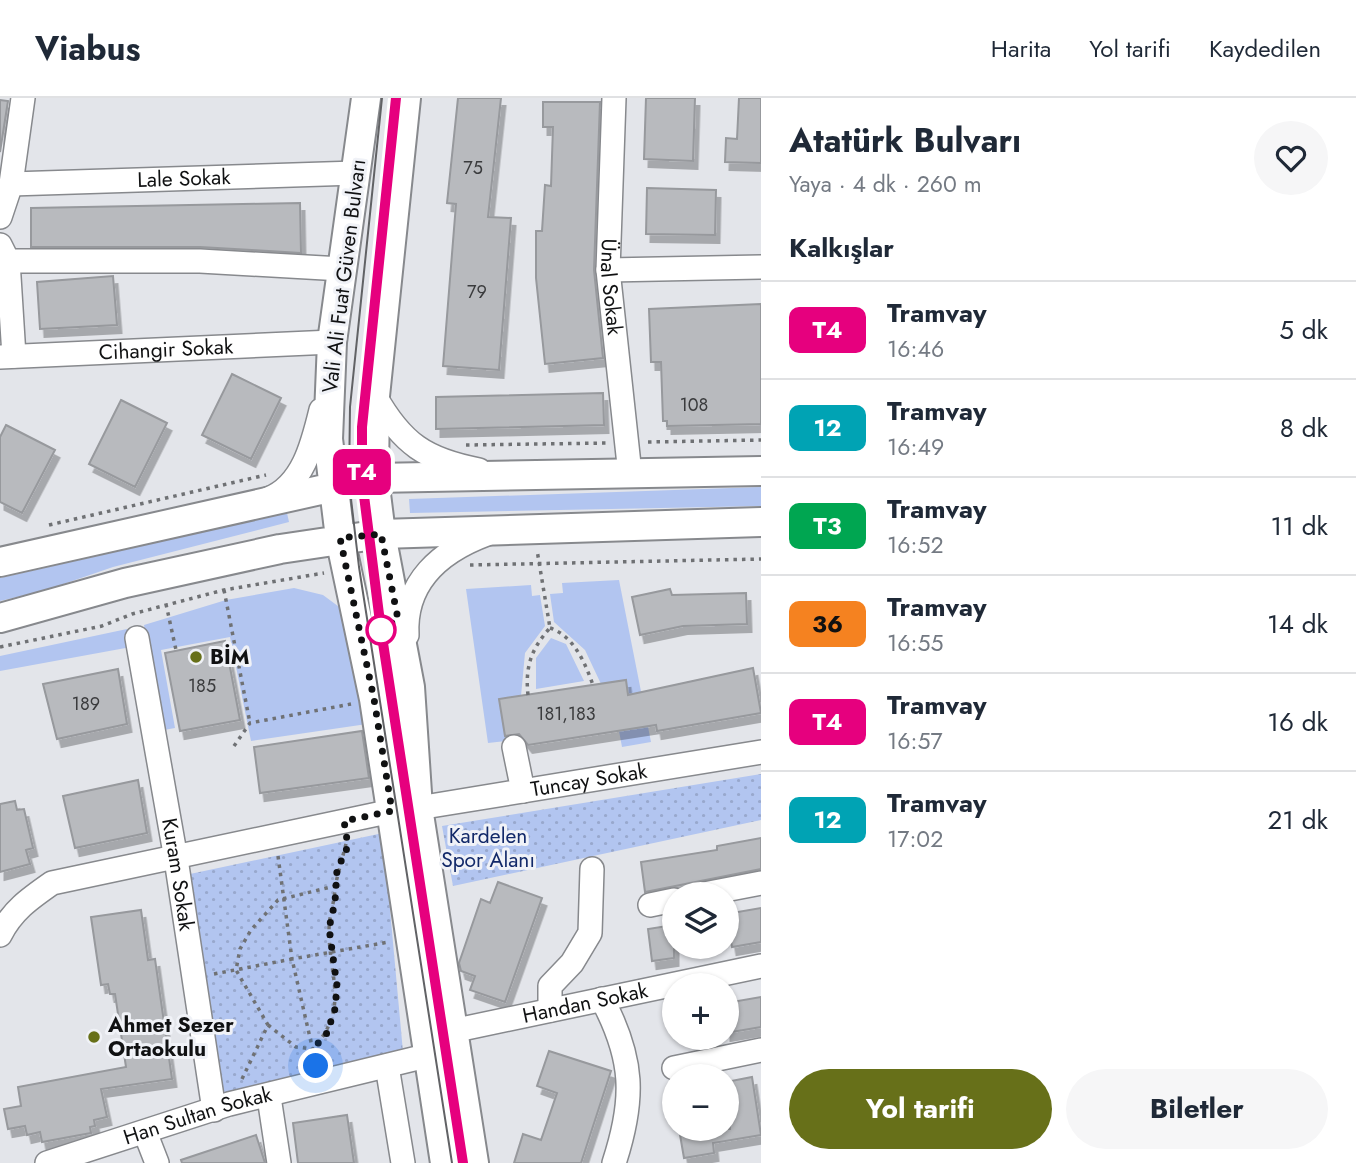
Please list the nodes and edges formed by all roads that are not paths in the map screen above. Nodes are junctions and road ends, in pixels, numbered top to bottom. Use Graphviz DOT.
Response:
graph roads {
  1 [pos="23,98"];
  2 [pos="366,98"];
  3 [pos="406,98"];
  4 [pos="614,98"];
  5 [pos="356,173"];
  6 [pos="11,184"];
  7 [pos="0,217"];
  8 [pos="4,253"];
  9 [pos="761,267"];
  10 [pos="342,269"];
  11 [pos="608,270"];
  12 [pos="332,342"];
  13 [pos="7,356"];
  14 [pos="330,369"];
  15 [pos="375,396"];
  16 [pos="761,471"];
  17 [pos="630,474"];
  18 [pos="520,477"];
  19 [pos="374,478"];
  20 [pos="332,487"];
  21 [pos="236,511"];
  22 [pos="761,522"];
  23 [pos="492,532"];
  24 [pos="381,534"];
  25 [pos="340,538"];
  26 [pos="0,562"];
  27 [pos="0,618"];
  28 [pos="137,638"];
  29 [pos="410,687"];
  30 [pos="514,747"];
  31 [pos="761,752"];
  32 [pos="523,791"];
  33 [pos="405,810"];
  34 [pos="176,859"];
  35 [pos="592,869"];
  36 [pos="761,883"];
  37 [pos="739,887"];
  38 [pos="662,902"];
  39 [pos="650,905"];
  40 [pos="0,935"];
  41 [pos="761,966"];
  42 [pos="602,999"];
  43 [pos="550,1010"];
  44 [pos="452,1031"];
  45 [pos="761,1050"];
  46 [pos="430,1055"];
  47 [pos="693,1064"];
  48 [pos="387,1066"];
  49 [pos="269,1097"];
  50 [pos="222,1107"];
  51 [pos="145,1132"];
  52 [pos="47,1163"];
  53 [pos="157,1163"];
  54 [pos="279,1163"];
  55 [pos="403,1163"];
  56 [pos="445,1163"];
  57 [pos="474,1163"];
  58 [pos="614,1163"];
  1 -- 6 [label="street"];
  2 -- 5 [label="main road, Vali Ali Fuat Güven Bulvarı"];
  3 -- 15 [label="main road, Vali Ali Fuat Güven Bulvarı"];
  4 -- 11 [label="street, Ünal Sokak"];
  5 -- 6 [label="street, Lale Sokak"];
  5 -- 10 [label="main road, Vali Ali Fuat Güven Bulvarı"];
  6 -- 7 [label="street"];
  8 -- 10 [label="street"];
  8 -- 13 [label="street"];
  9 -- 11 [label="street"];
  10 -- 12 [label="main road, Vali Ali Fuat Güven Bulvarı"];
  11 -- 17 [label="street, Ünal Sokak"];
  12 -- 13 [label="street, Cihangir Sokak"];
  12 -- 14 [label="main road, Vali Ali Fuat Güven Bulvarı"];
  14 -- 20 [label="main road, Vali Ali Fuat Güven Bulvarı"];
  14 -- 21 [label="street"];
  15 -- 18 [label="street"];
  15 -- 19 [label="main road, Vali Ali Fuat Güven Bulvarı"];
  16 -- 17 [label="main road"];
  17 -- 18 [label="main road"];
  18 -- 19 [label="main road"];
  19 -- 20 [label="main road"];
  19 -- 24 [label="main road, Vali Ali Fuat Güven Bulvarı"];
  20 -- 21 [label="main road"];
  20 -- 25 [label="main road, Vali Ali Fuat Güven Bulvarı"];
  21 -- 26 [label="main road"];
  22 -- 23 [label="main road"];
  23 -- 24 [label="main road"];
  23 -- 29 [label="street"];
  24 -- 25 [label="main road"];
  24 -- 29 [label="main road, Vali Ali Fuat Güven Bulvarı"];
  25 -- 27 [label="main road"];
  25 -- 33 [label="main road, Vali Ali Fuat Güven Bulvarı"];
  28 -- 34 [label="street, Kuram Sokak"];
  29 -- 33 [label="main road, Vali Ali Fuat Güven Bulvarı"];
  30 -- 32 [label="street"];
  31 -- 32 [label="street, Tuncay Sokak"];
  32 -- 33 [label="street, Tuncay Sokak"];
  33 -- 34 [label="street, Tuncay Sokak"];
  33 -- 44 [label="main road"];
  33 -- 46 [label="main road"];
  34 -- 40 [label="street, Tuncay Sokak"];
  34 -- 50 [label="street, Kuram Sokak"];
  35 -- 43 [label="street"];
  36 -- 37 [label="street"];
  38 -- 39 [label="street"];
  41 -- 42 [label="street, Handan Sokak"];
  42 -- 43 [label="street, Handan Sokak"];
  42 -- 58 [label="street"];
  43 -- 44 [label="street, Handan Sokak"];
  44 -- 57 [label="main road"];
  45 -- 47 [label="street"];
  46 -- 48 [label="street, Han Sultan Sokak"];
  46 -- 56 [label="main road"];
  48 -- 49 [label="street, Han Sultan Sokak"];
  48 -- 55 [label="street"];
  49 -- 50 [label="street, Han Sultan Sokak"];
  49 -- 54 [label="street"];
  50 -- 51 [label="street, Han Sultan Sokak"];
  51 -- 52 [label="street, Han Sultan Sokak"];
  51 -- 53 [label="street"];
}
